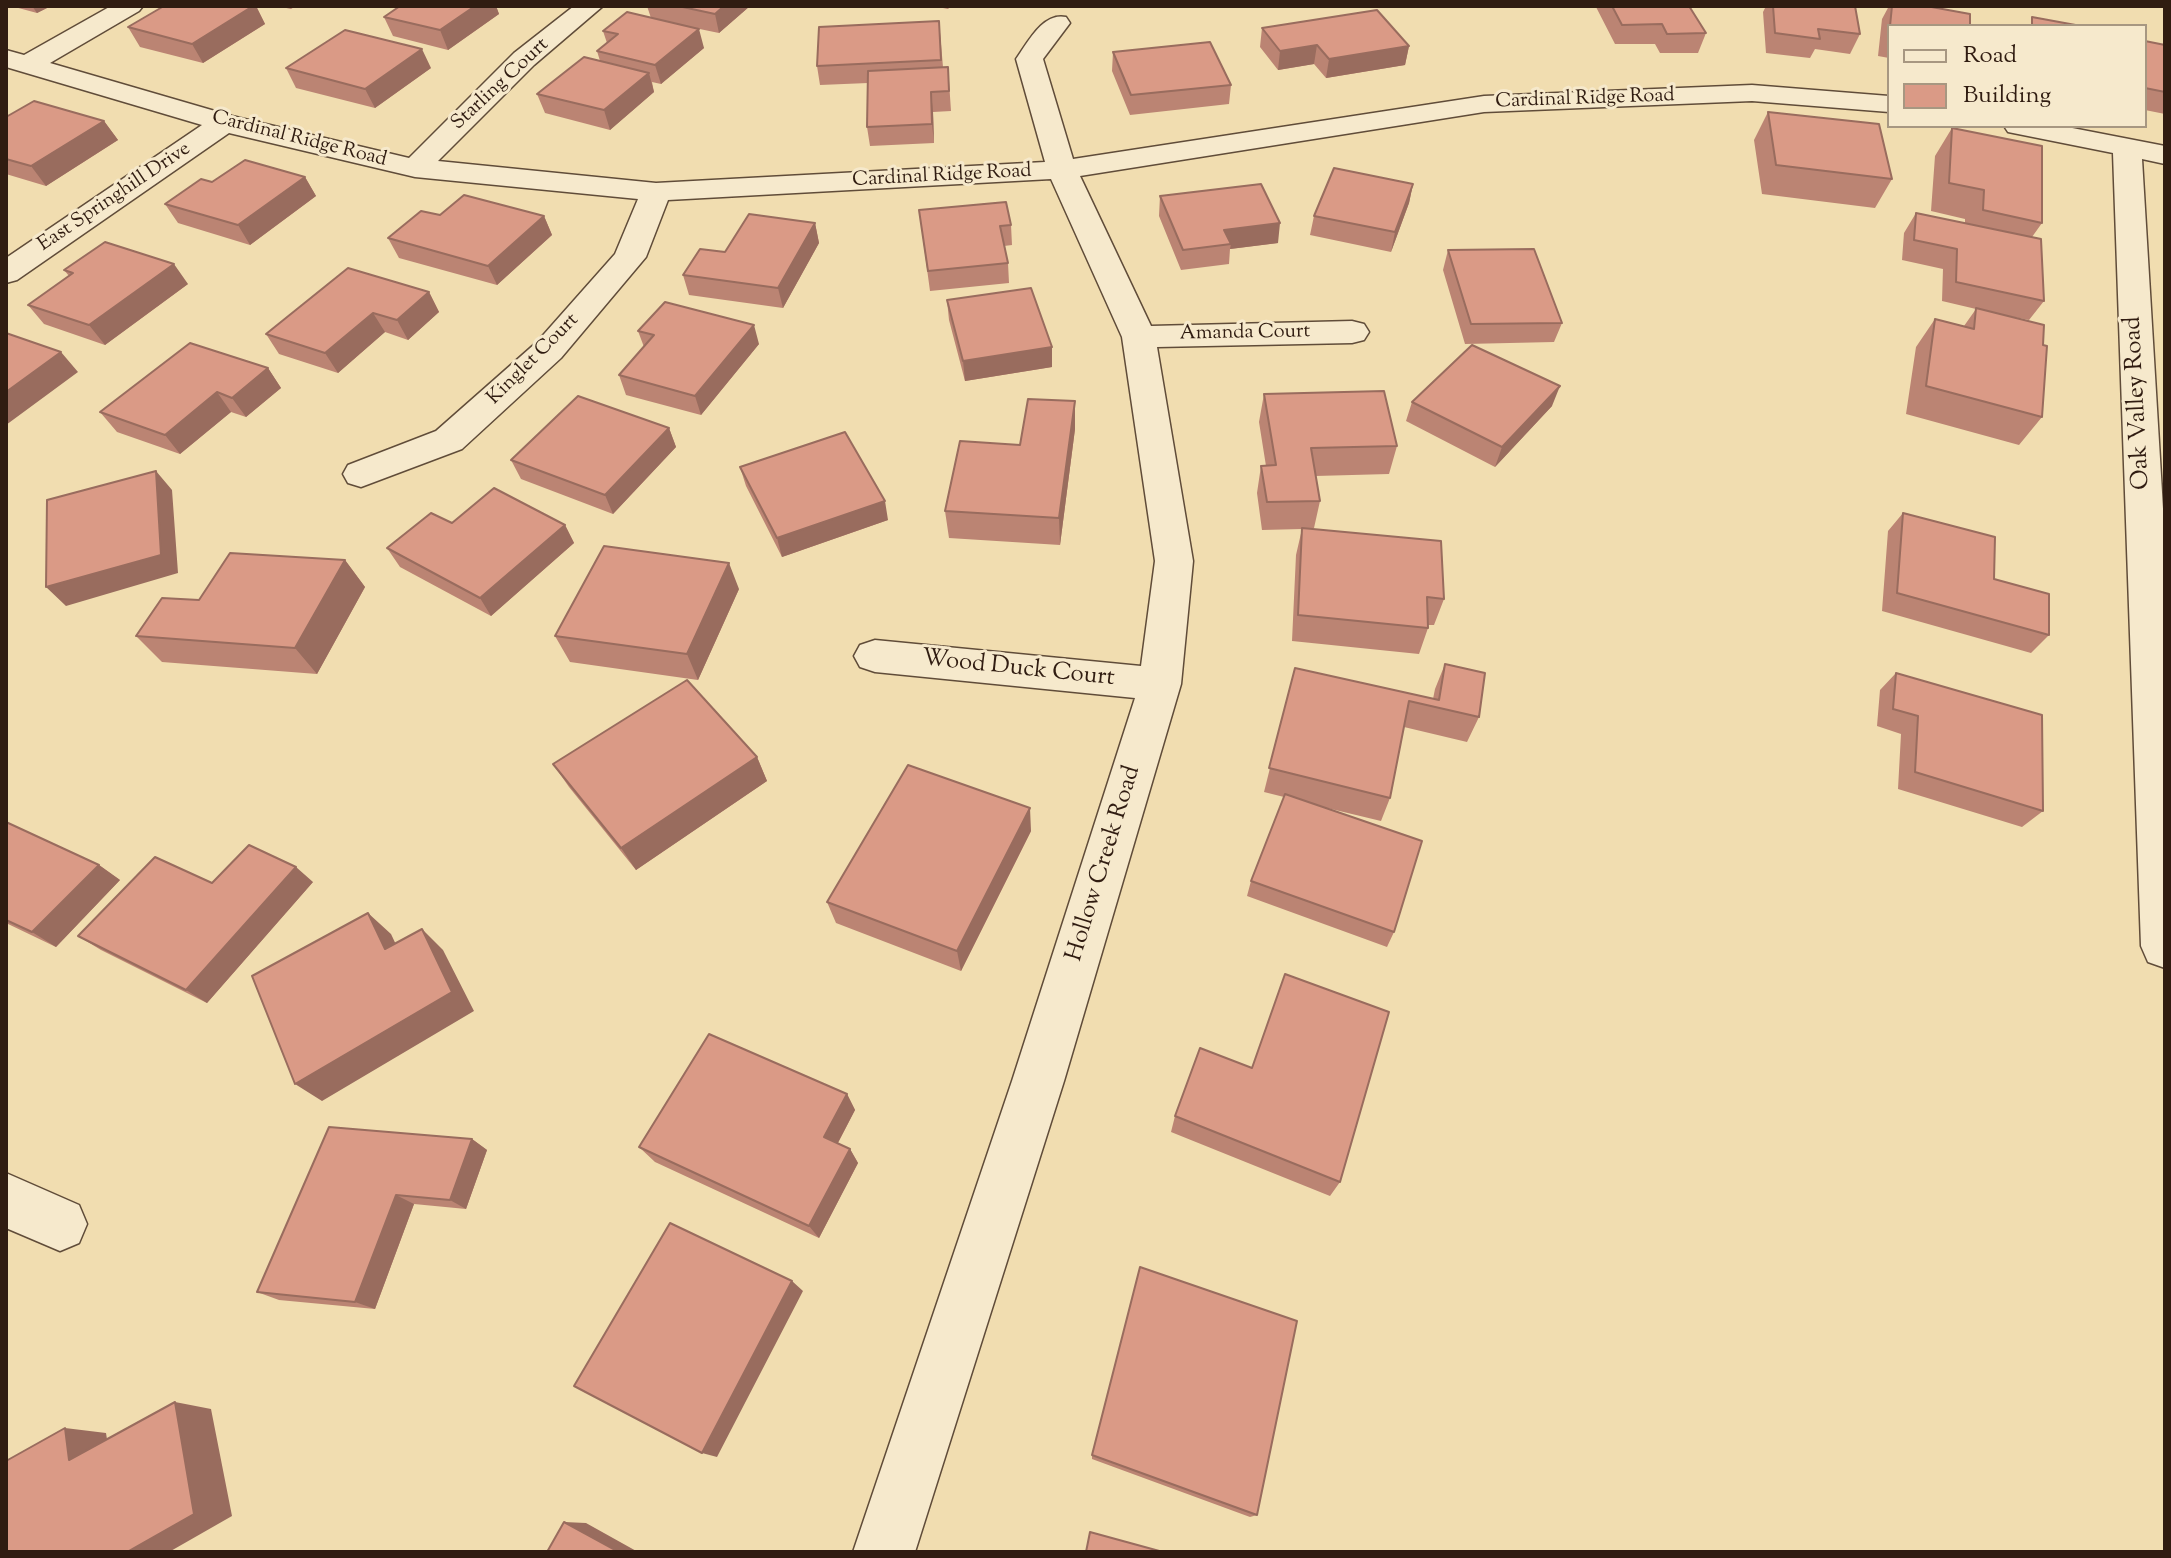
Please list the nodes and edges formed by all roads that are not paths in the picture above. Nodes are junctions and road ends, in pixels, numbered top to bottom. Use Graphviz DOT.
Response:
graph roads {
  1 [pos="130,6"];
  2 [pos="590,6"];
  3 [pos="1057,23"];
  4 [pos="17,61"];
  5 [pos="1887,104"];
  6 [pos="224,123"];
  7 [pos="2028,128"];
  8 [pos="2127,147"];
  9 [pos="2165,155"];
  10 [pos="415,168"];
  11 [pos="1062,170"];
  12 [pos="656,192"];
  13 [pos="6,273"];
  14 [pos="1352,332"];
  15 [pos="1139,337"];
  16 [pos="361,474"];
  17 [pos="875,656"];
  18 [pos="1160,684"];
  19 [pos="2165,938"];
  20 [pos="2165,946"];
  21 [pos="6,1200"];
  22 [pos="60,1224"];
  23 [pos="884,1552"];
  1 -- 4 [label="street"];
  2 -- 10 [label="street, Starling Court"];
  3 -- 11 [label="street, Hollow Creek Road"];
  4 -- 6 [label="street, Cardinal Ridge Road"];
  5 -- 11 [label="street, Cardinal Ridge Road"];
  6 -- 10 [label="street, Cardinal Ridge Road"];
  6 -- 13 [label="street, East Springhill Drive"];
  7 -- 8 [label="street"];
  8 -- 9 [label="street"];
  8 -- 19 [label="street, Oak Valley Road"];
  10 -- 12 [label="street, Cardinal Ridge Road"];
  11 -- 12 [label="street, Cardinal Ridge Road"];
  11 -- 15 [label="street, Hollow Creek Road"];
  12 -- 16 [label="street, Kinglet Court"];
  14 -- 15 [label="street, Amanda Court"];
  15 -- 18 [label="street, Hollow Creek Road"];
  17 -- 18 [label="street, Wood Duck Court"];
  18 -- 23 [label="street, Hollow Creek Road"];
  19 -- 20 [label="street, Oak Valley Road"];
  21 -- 22 [label="street"];
}
